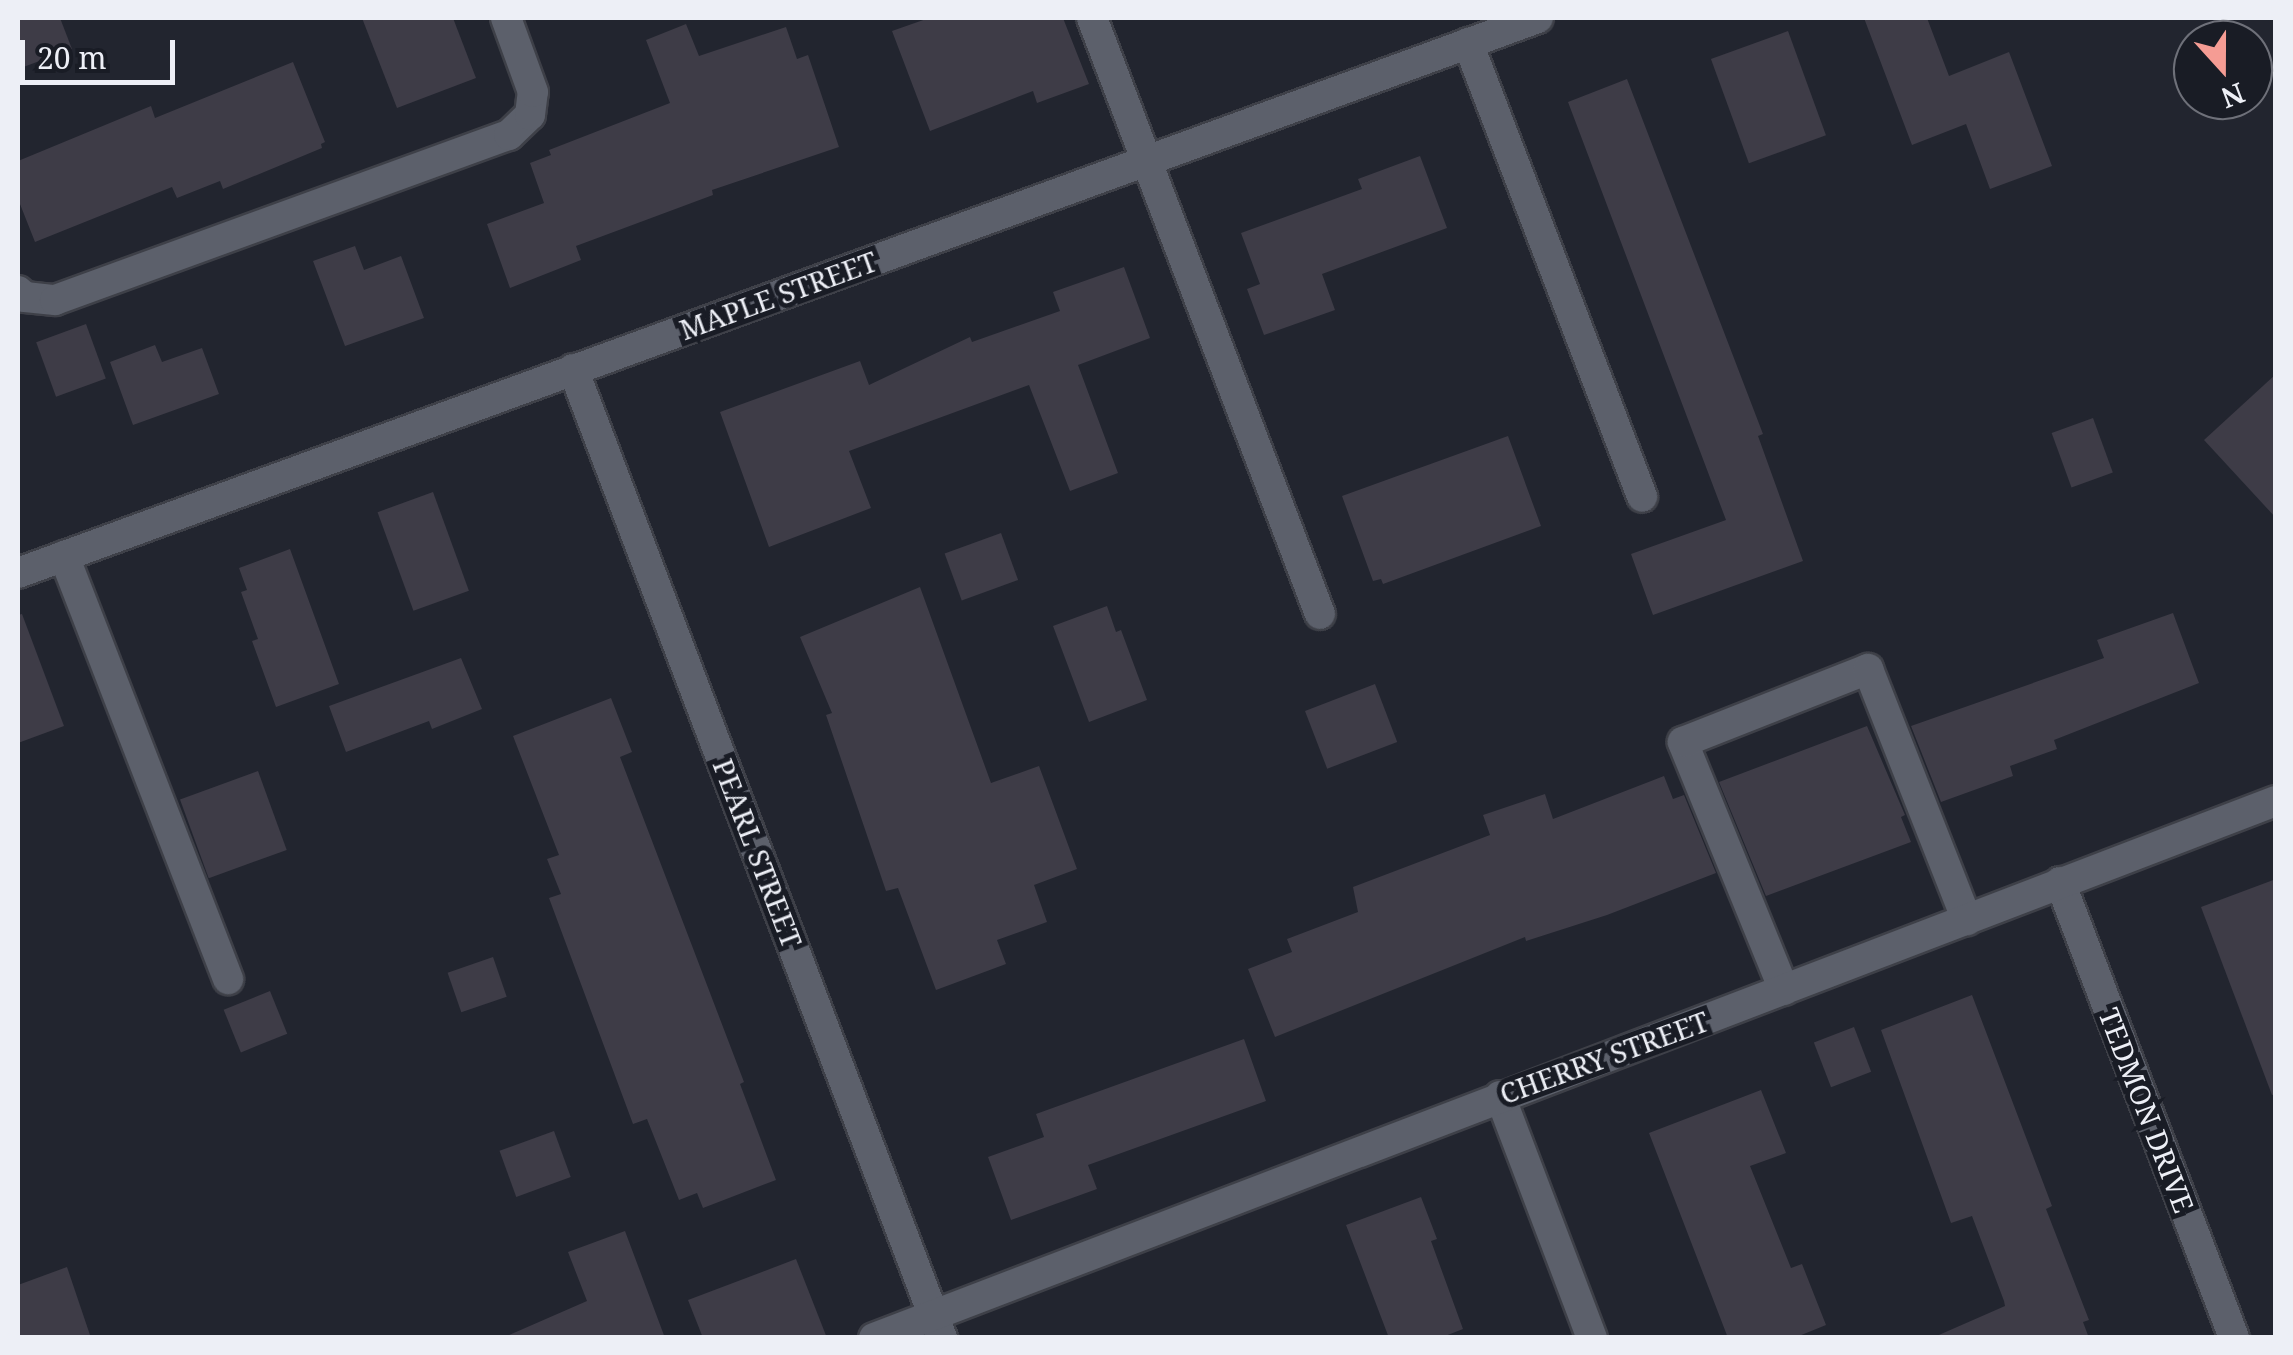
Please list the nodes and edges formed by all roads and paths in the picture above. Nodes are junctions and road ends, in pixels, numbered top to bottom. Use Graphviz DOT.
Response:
graph roads {
  1 [pos="506,18"];
  2 [pos="1092,18"];
  3 [pos="1538,18"];
  4 [pos="1468,43"];
  5 [pos="1147,161"];
  6 [pos="18,291"];
  7 [pos="574,369"];
  8 [pos="1642,497"];
  9 [pos="64,556"];
  10 [pos="18,573"];
  11 [pos="1320,614"];
  12 [pos="2276,801"];
  13 [pos="2060,882"];
  14 [pos="1967,920"];
  15 [pos="228,979"];
  16 [pos="1784,990"];
  17 [pos="1500,1096"];
  18 [pos="938,1327"];
  19 [pos="874,1338"];
  20 [pos="1592,1338"];
  21 [pos="2234,1338"];
  1 -- 6 [label="street"];
  2 -- 5 [label="street"];
  3 -- 4 [label="street, MAPLE STREET"];
  4 -- 5 [label="street, MAPLE STREET"];
  4 -- 8 [label="street"];
  5 -- 7 [label="street, MAPLE STREET"];
  5 -- 11 [label="street"];
  7 -- 9 [label="street, MAPLE STREET"];
  7 -- 18 [label="street, PEARL STREET"];
  9 -- 10 [label="street, MAPLE STREET"];
  9 -- 15 [label="street"];
  12 -- 13 [label="street, CHERRY STREET"];
  13 -- 14 [label="street, CHERRY STREET"];
  13 -- 21 [label="street, TEDMON DRIVE"];
  14 -- 16 [label="street, CHERRY STREET"];
  14 -- 16 [label="street"];
  16 -- 17 [label="street, CHERRY STREET"];
  17 -- 18 [label="street, CHERRY STREET"];
  17 -- 20 [label="street"];
  18 -- 19 [label="street, CHERRY STREET"];
}
